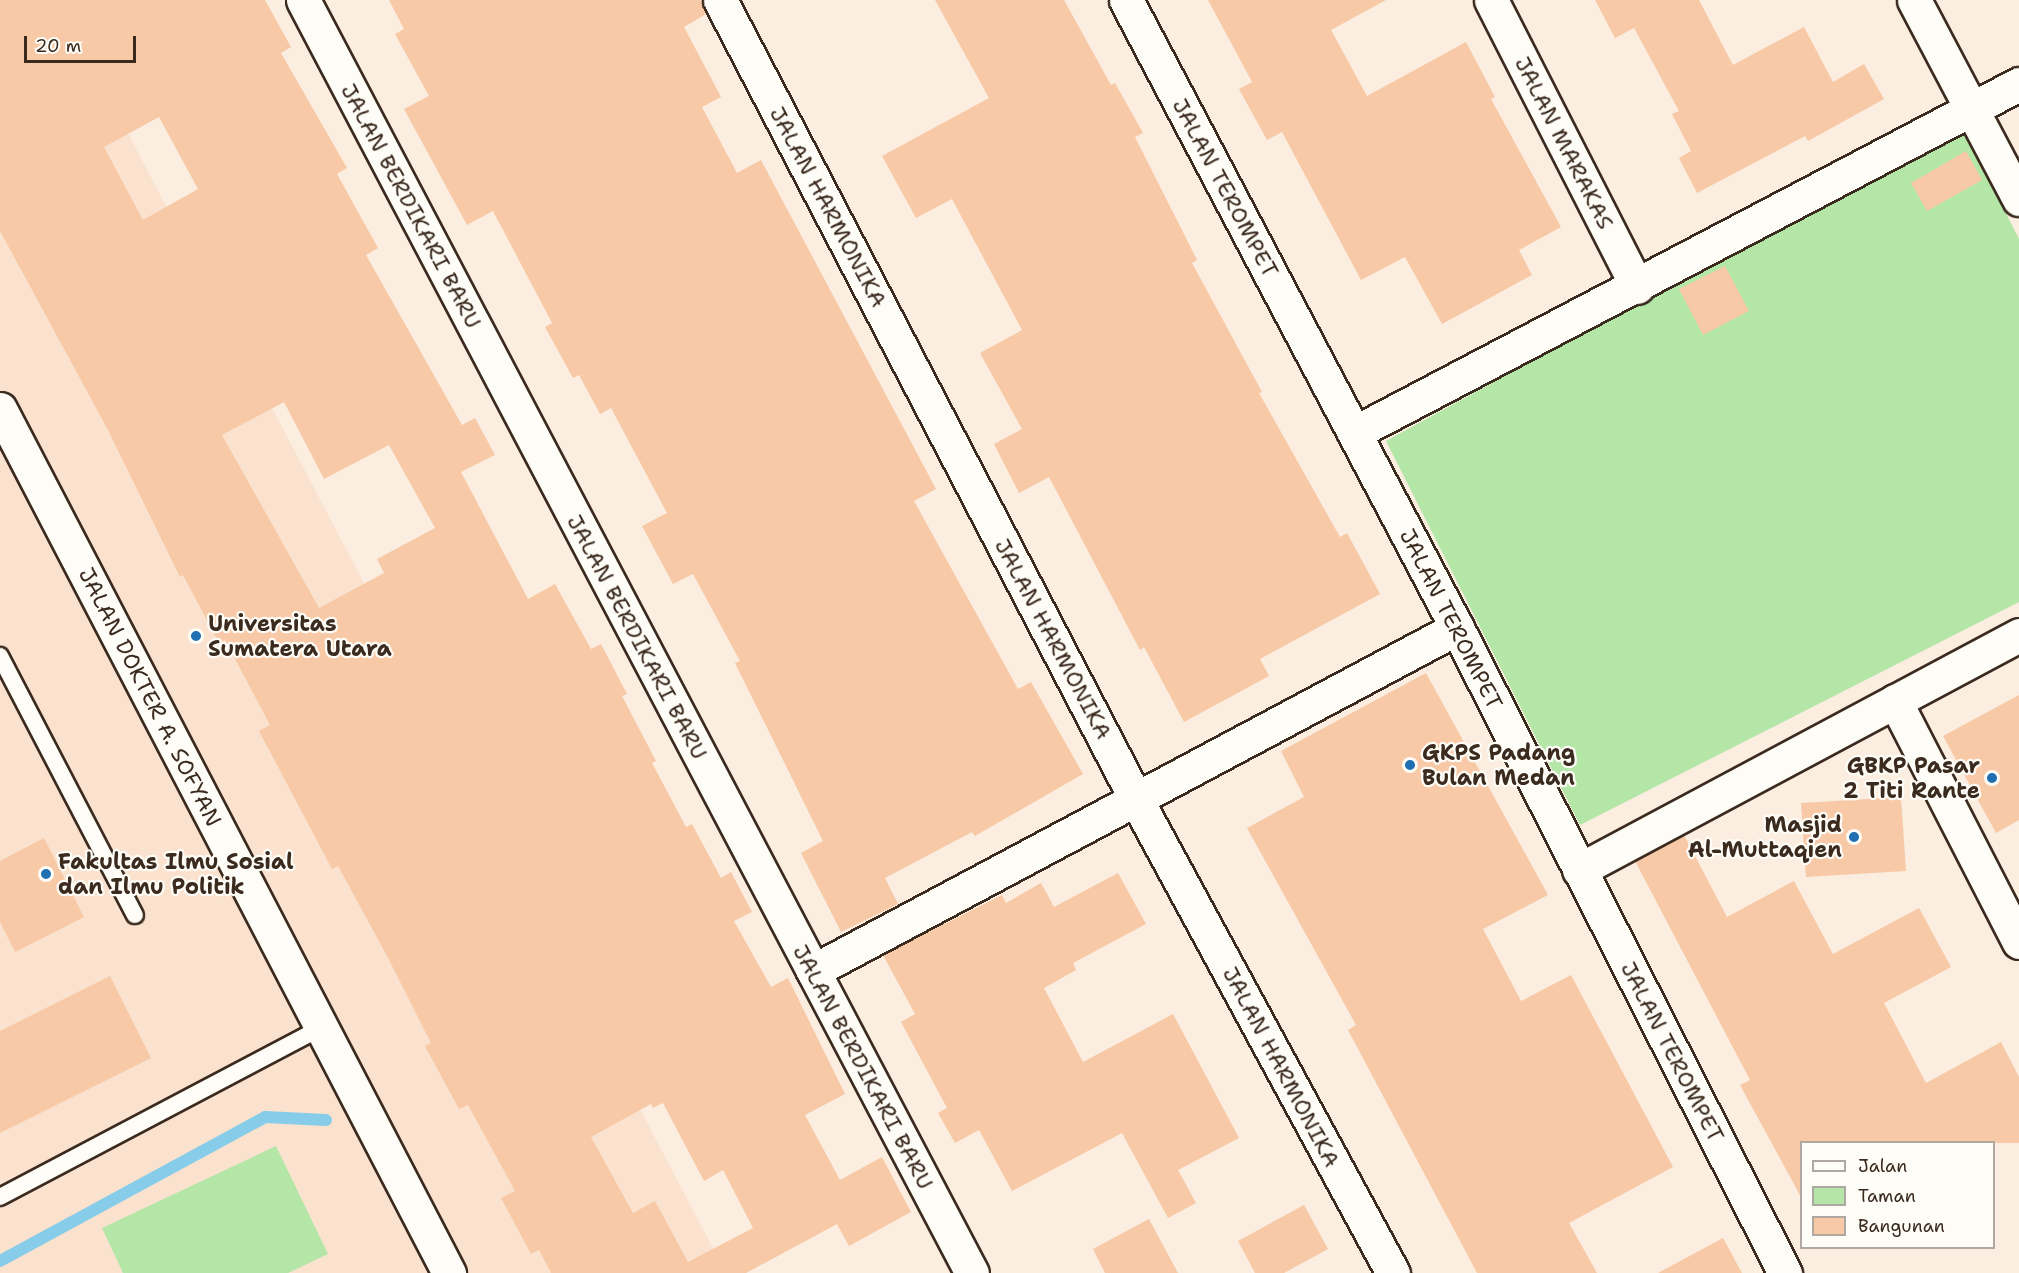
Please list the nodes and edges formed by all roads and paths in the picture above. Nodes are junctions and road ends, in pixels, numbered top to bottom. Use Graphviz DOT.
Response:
graph roads {
  1 [pos="303,0"];
  2 [pos="720,0"];
  3 [pos="1126,0"];
  4 [pos="1491,0"];
  5 [pos="1914,0"];
  6 [pos="2019,84"];
  7 [pos="1972,110"];
  8 [pos="2019,199"];
  9 [pos="1637,287"];
  10 [pos="2,418"];
  11 [pos="1354,433"];
  12 [pos="1457,628"];
  13 [pos="2019,635"];
  14 [pos="0,656"];
  15 [pos="1895,701"];
  16 [pos="1137,801"];
  17 [pos="1579,870"];
  18 [pos="135,915"];
  19 [pos="2019,942"];
  20 [pos="813,971"];
  21 [pos="321,1028"];
  22 [pos="0,1197"];
  23 [pos="449,1273"];
  24 [pos="972,1273"];
  25 [pos="1393,1273"];
  26 [pos="1785,1273"];
  1 -- 20 [label="street, JALAN BERDIKARI BARU"];
  2 -- 16 [label="street, JALAN HARMONIKA"];
  3 -- 11 [label="street, JALAN TEROMPET"];
  4 -- 9 [label="street, JALAN MARAKAS"];
  5 -- 7 [label="street"];
  6 -- 7 [label="street"];
  7 -- 8 [label="street"];
  7 -- 9 [label="street"];
  9 -- 11 [label="street"];
  10 -- 21 [label="street, JALAN DOKTER A. SOFYAN"];
  11 -- 12 [label="street, JALAN TEROMPET"];
  12 -- 16 [label="street"];
  12 -- 17 [label="street, JALAN TEROMPET"];
  13 -- 15 [label="street"];
  14 -- 18 [label="lane"];
  15 -- 17 [label="street"];
  15 -- 19 [label="street"];
  16 -- 20 [label="street"];
  16 -- 25 [label="street, JALAN HARMONIKA"];
  17 -- 26 [label="street, JALAN TEROMPET"];
  20 -- 24 [label="street, JALAN BERDIKARI BARU"];
  21 -- 22 [label="lane"];
  21 -- 23 [label="street, JALAN DOKTER A. SOFYAN"];
}
